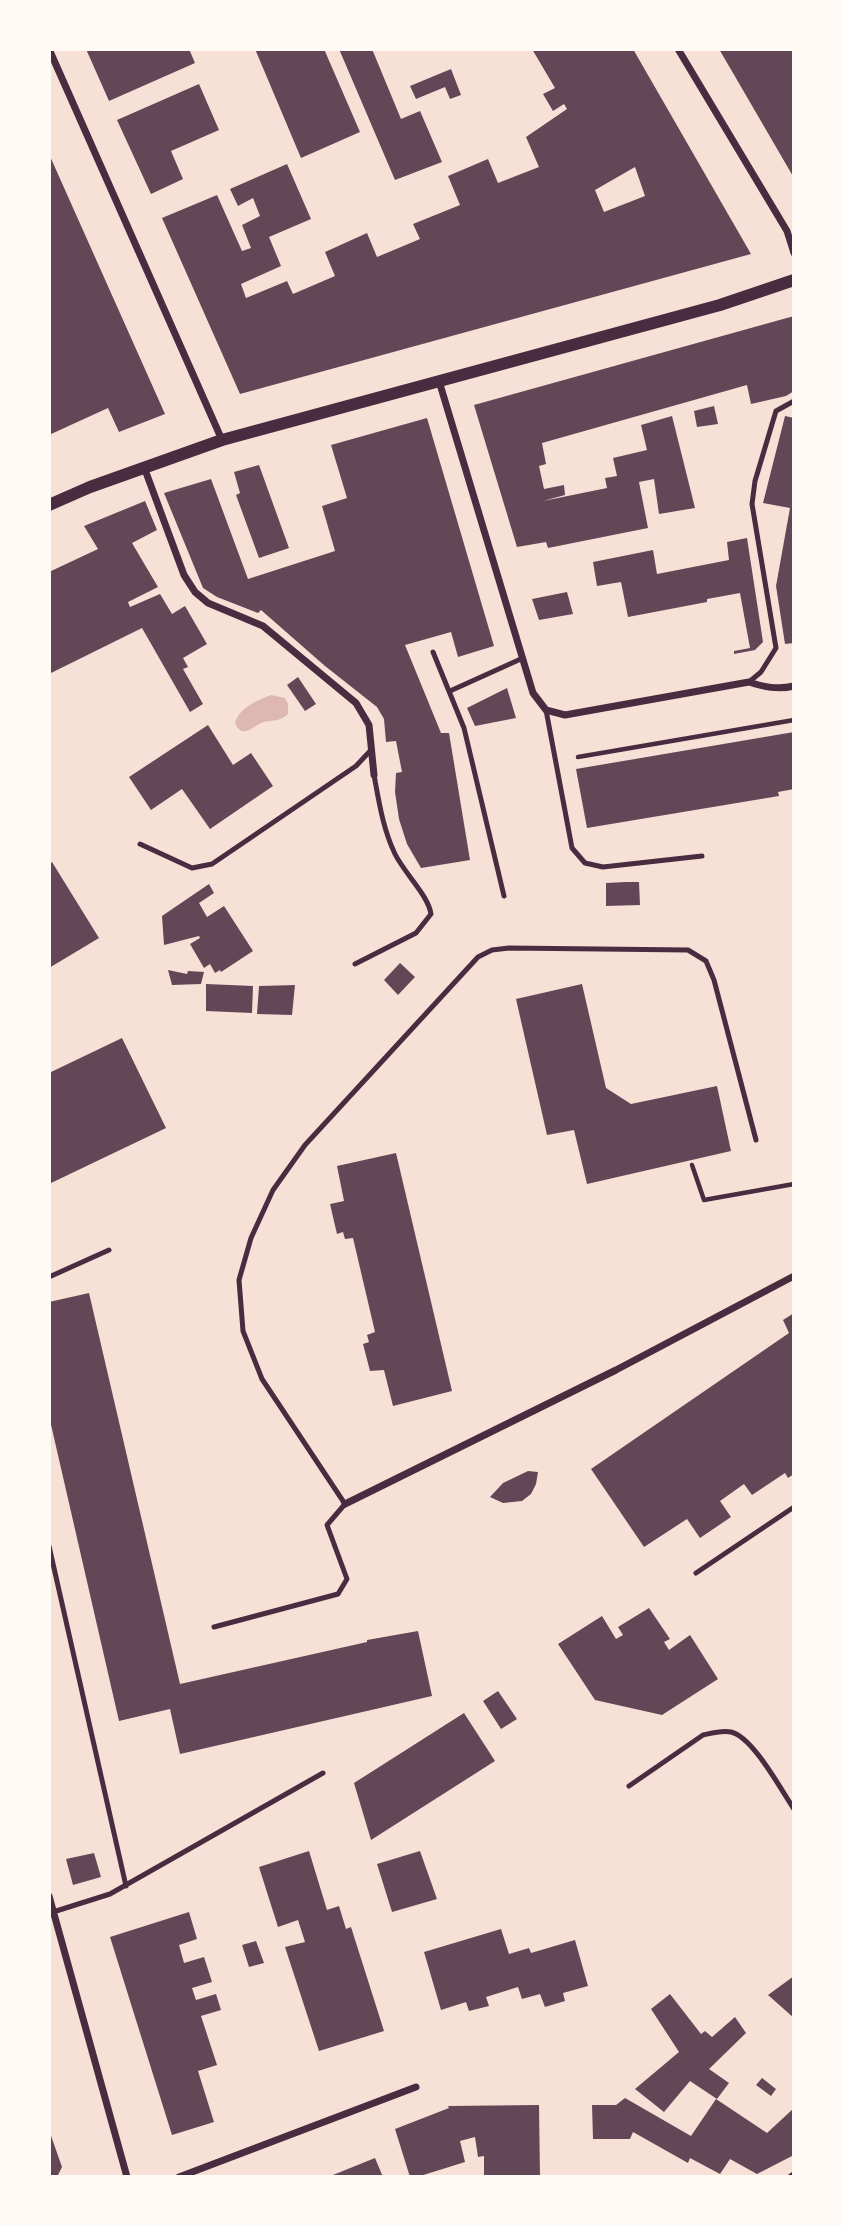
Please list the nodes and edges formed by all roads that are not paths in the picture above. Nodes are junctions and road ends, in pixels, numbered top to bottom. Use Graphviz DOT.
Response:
graph roads {
  1 [pos="49,49"];
  2 [pos="678,49"];
  3 [pos="794,253"];
  4 [pos="794,281"];
  5 [pos="439,381"];
  6 [pos="794,401"];
  7 [pos="222,440"];
  8 [pos="144,467"];
  9 [pos="49,505"];
  10 [pos="433,652"];
  11 [pos="523,659"];
  12 [pos="749,682"];
  13 [pos="794,686"];
  14 [pos="450,691"];
  15 [pos="546,710"];
  16 [pos="371,750"];
  17 [pos="374,775"];
  18 [pos="140,844"];
  19 [pos="702,856"];
  20 [pos="504,896"];
  21 [pos="355,964"];
  22 [pos="755,1140"];
  23 [pos="108,1250"];
  24 [pos="794,1276"];
  25 [pos="49,1277"];
  26 [pos="345,1504"];
  27 [pos="794,1507"];
  28 [pos="49,1546"];
  29 [pos="696,1573"];
  30 [pos="214,1627"];
  31 [pos="323,1773"];
  32 [pos="629,1786"];
  33 [pos="794,1809"];
  34 [pos="126,1886"];
  35 [pos="49,1896"];
  36 [pos="53,1912"];
  37 [pos="416,2087"];
  38 [pos="127,2177"];
  39 [pos="179,2177"];
  1 -- 7 [label="street"];
  2 -- 3 [label="street"];
  4 -- 5 [label="street"];
  5 -- 7 [label="street"];
  5 -- 11 [label="street"];
  6 -- 12 [label="lane"];
  7 -- 8 [label="street"];
  8 -- 9 [label="street"];
  8 -- 16 [label="street"];
  10 -- 14 [label="lane"];
  11 -- 14 [label="lane"];
  11 -- 15 [label="street"];
  12 -- 13 [label="street"];
  12 -- 15 [label="street"];
  14 -- 20 [label="lane"];
  15 -- 19 [label="lane"];
  16 -- 17 [label="street"];
  16 -- 18 [label="lane"];
  17 -- 21 [label="lane"];
  22 -- 26 [label="lane"];
  23 -- 25 [label="lane"];
  24 -- 26 [label="street"];
  26 -- 30 [label="lane"];
  27 -- 29 [label="lane"];
  28 -- 34 [label="lane"];
  31 -- 34 [label="lane"];
  32 -- 33 [label="lane"];
  34 -- 36 [label="lane"];
  35 -- 36 [label="street"];
  36 -- 38 [label="street"];
  37 -- 39 [label="street"];
}
